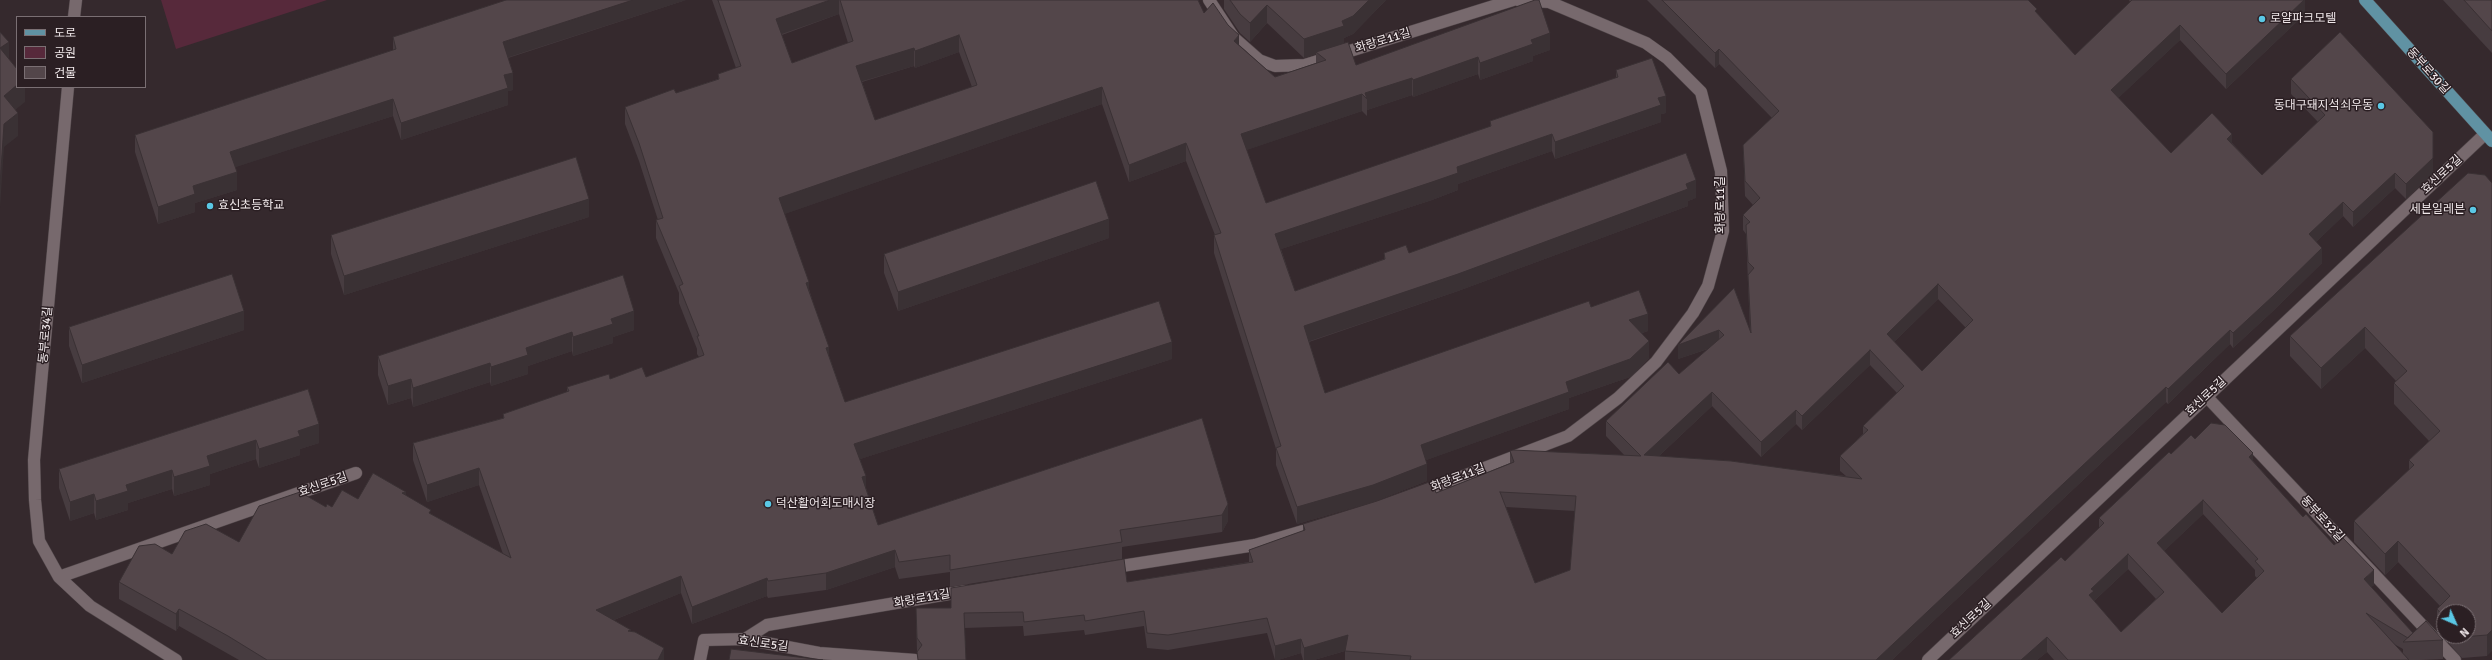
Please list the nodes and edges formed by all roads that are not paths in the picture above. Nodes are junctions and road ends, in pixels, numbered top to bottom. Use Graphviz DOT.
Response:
graph roads {
  1 [pos="76,0"];
  2 [pos="1209,0"];
  3 [pos="1513,0"];
  4 [pos="1518,0"];
  5 [pos="2364,0"];
  6 [pos="74,16"];
  7 [pos="68,88"];
  8 [pos="2489,138"];
  9 [pos="2206,396"];
  10 [pos="356,474"];
  11 [pos="1404,499"];
  12 [pos="1315,528"];
  13 [pos="1099,569"];
  14 [pos="59,577"];
  15 [pos="975,590"];
  16 [pos="745,639"];
  17 [pos="176,660"];
  18 [pos="700,660"];
  19 [pos="915,660"];
  20 [pos="1928,660"];
  21 [pos="2455,660"];
  1 -- 6 [label="street"];
  2 -- 3 [label="street, 화랑로11길"];
  4 -- 11 [label="street, 화랑로11길"];
  5 -- 8 [label="main road, 동부로30길"];
  7 -- 14 [label="street, 동부로34길"];
  8 -- 9 [label="street, 효신로5길"];
  9 -- 20 [label="street, 효신로5길"];
  9 -- 21 [label="street, 동부로32길"];
  10 -- 14 [label="street, 효신로5길"];
  12 -- 13 [label="street"];
  14 -- 17 [label="street, 동부로34길"];
  15 -- 16 [label="street, 화랑로11길"];
  16 -- 18 [label="street, 효신로5길"];
  16 -- 19 [label="street, 효신로5길"];
}
